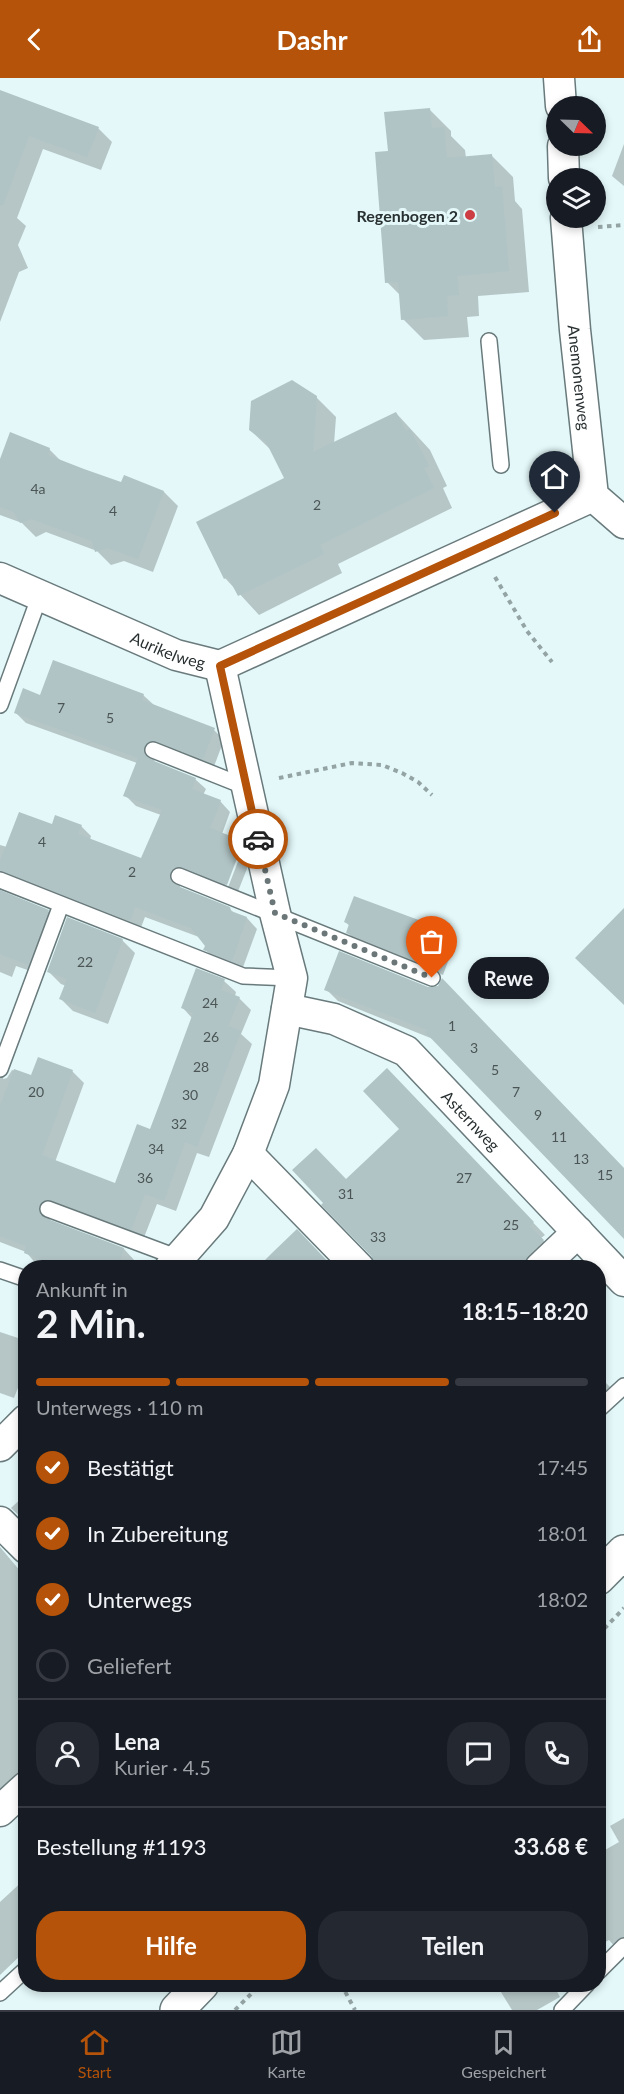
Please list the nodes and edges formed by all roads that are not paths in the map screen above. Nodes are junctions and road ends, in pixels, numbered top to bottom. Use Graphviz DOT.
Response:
graph roads {
  1 [pos="559,78"];
  2 [pos="560,96"];
  3 [pos="567,228"];
  4 [pos="489,341"];
  5 [pos="501,465"];
  6 [pos="593,495"];
  7 [pos="624,524"];
  8 [pos="0,578"];
  9 [pos="40,595"];
  10 [pos="220,666"];
  11 [pos="0,705"];
  12 [pos="153,750"];
  13 [pos="246,787"];
  14 [pos="179,876"];
  15 [pos="0,880"];
  16 [pos="62,905"];
  17 [pos="275,913"];
  18 [pos="292,978"];
  19 [pos="432,978"];
  20 [pos="287,1009"];
  21 [pos="0,1069"];
  22 [pos="248,1154"];
  23 [pos="48,1209"];
  24 [pos="578,1232"];
  25 [pos="167,1260"];
  26 [pos="177,1260"];
  27 [pos="352,1260"];
  28 [pos="548,1260"];
  29 [pos="604,1260"];
  30 [pos="606,1262"];
  31 [pos="0,1270"];
  32 [pos="18,1276"];
  33 [pos="624,1281"];
  34 [pos="624,1386"];
  35 [pos="606,1403"];
  36 [pos="18,1428"];
  37 [pos="0,1446"];
  38 [pos="0,1522"];
  39 [pos="18,1540"];
  40 [pos="624,1552"];
  41 [pos="606,1570"];
  42 [pos="624,1946"];
  43 [pos="606,1964"];
  44 [pos="18,1976"];
  45 [pos="194,1992"];
  46 [pos="579,1992"];
  47 [pos="0,1993"];
  48 [pos="177,2010"];
  49 [pos="562,2010"];
  1 -- 2 [label="street"];
  3 -- 6 [label="street, Anemonenweg"];
  4 -- 5 [label="lane"];
  6 -- 7 [label="street"];
  6 -- 10 [label="street, Aurikelweg"];
  8 -- 9 [label="street, Aurikelweg"];
  9 -- 10 [label="street, Aurikelweg"];
  9 -- 11 [label="lane"];
  10 -- 13 [label="street"];
  12 -- 13 [label="lane"];
  13 -- 17 [label="street"];
  14 -- 17 [label="lane"];
  15 -- 16 [label="lane"];
  16 -- 18 [label="lane"];
  16 -- 21 [label="lane"];
  17 -- 18 [label="street"];
  17 -- 19 [label="lane"];
  18 -- 20 [label="street"];
  20 -- 22 [label="street"];
  20 -- 24 [label="street, Asternweg"];
  22 -- 26 [label="street"];
  22 -- 27 [label="street"];
  23 -- 25 [label="lane"];
  24 -- 28 [label="street"];
  24 -- 29 [label="street, Asternweg"];
  30 -- 33 [label="street, Asternweg"];
  31 -- 32 [label="lane"];
  34 -- 35 [label="lane"];
  36 -- 37 [label="street"];
  38 -- 39 [label="street"];
  40 -- 41 [label="main road"];
  42 -- 43 [label="lane"];
  44 -- 47 [label="lane"];
  45 -- 48 [label="main road"];
  46 -- 49 [label="lane"];
}
